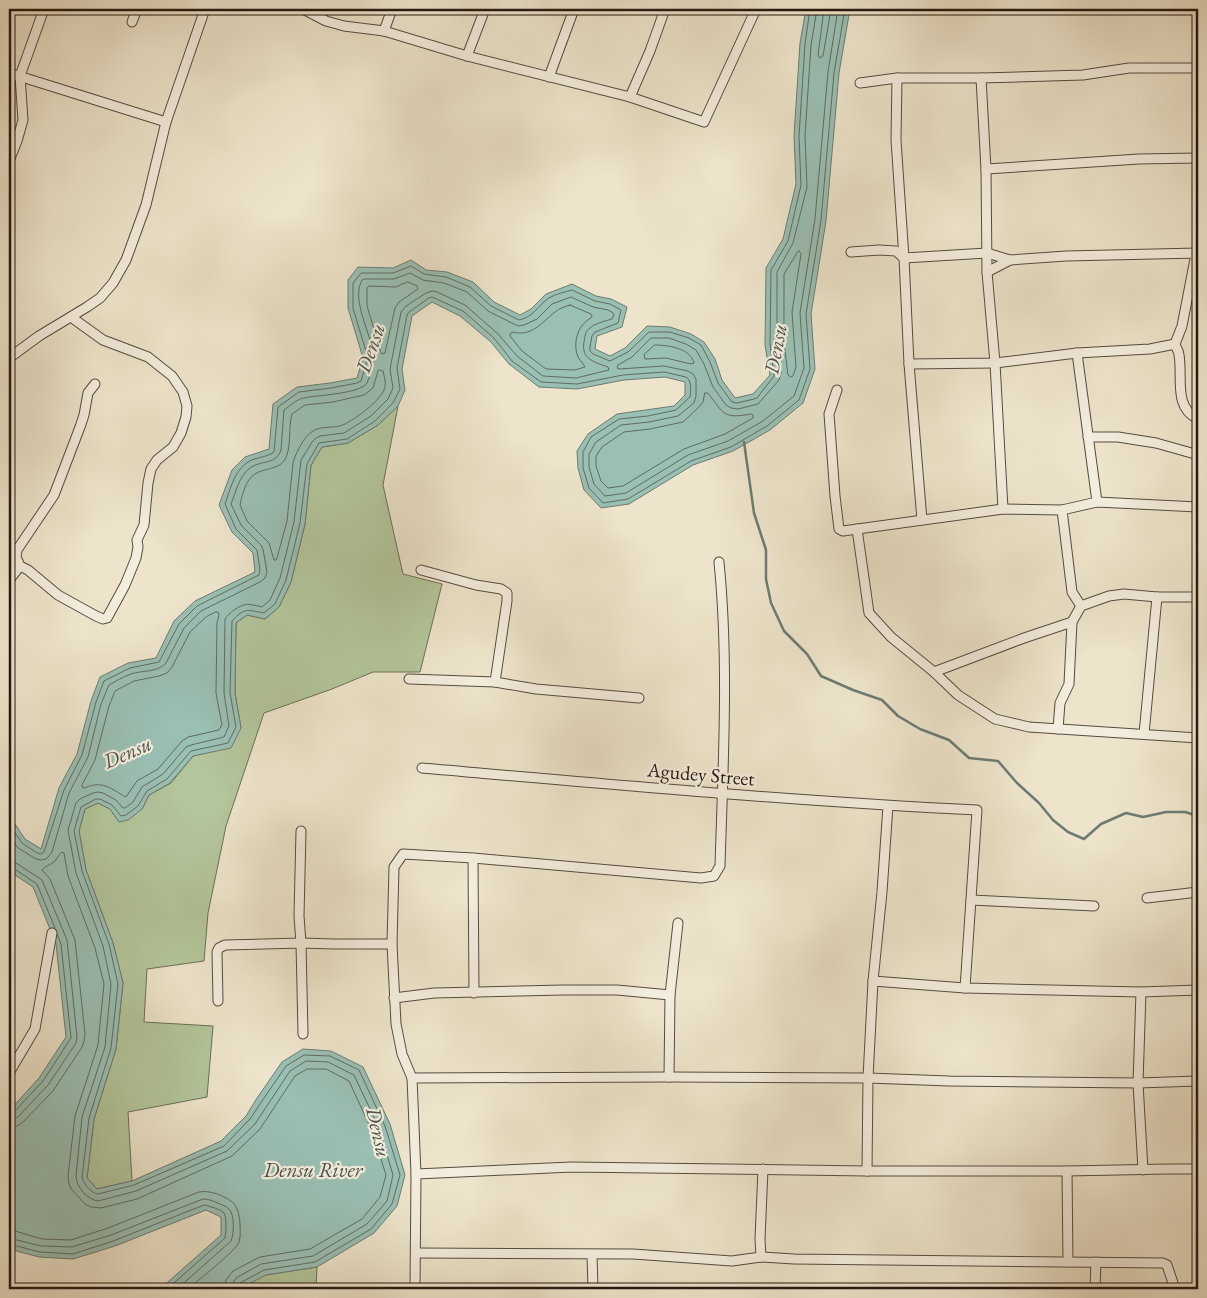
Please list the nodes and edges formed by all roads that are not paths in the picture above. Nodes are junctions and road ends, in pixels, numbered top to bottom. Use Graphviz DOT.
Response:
graph roads {
  1 [pos="44,9"];
  2 [pos="137,9"];
  3 [pos="205,9"];
  4 [pos="303,9"];
  5 [pos="392,9"];
  6 [pos="485,9"];
  7 [pos="574,9"];
  8 [pos="665,9"];
  9 [pos="756,9"];
  10 [pos="132,22"];
  11 [pos="384,31"];
  12 [pos="467,56"];
  13 [pos="1198,68"];
  14 [pos="9,73"];
  15 [pos="20,76"];
  16 [pos="549,77"];
  17 [pos="897,78"];
  18 [pos="981,78"];
  19 [pos="860,83"];
  20 [pos="630,97"];
  21 [pos="166,122"];
  22 [pos="1198,158"];
  23 [pos="9,161"];
  24 [pos="986,170"];
  25 [pos="851,252"];
  26 [pos="987,253"];
  27 [pos="1197,253"];
  28 [pos="904,258"];
  29 [pos="1010,260"];
  30 [pos="987,272"];
  31 [pos="71,317"];
  32 [pos="1175,344"];
  33 [pos="1076,353"];
  34 [pos="9,358"];
  35 [pos="995,363"];
  36 [pos="909,364"];
  37 [pos="95,384"];
  38 [pos="837,390"];
  39 [pos="1198,419"];
  40 [pos="1088,437"];
  41 [pos="1195,454"];
  42 [pos="1097,502"];
  43 [pos="1198,507"];
  44 [pos="1003,509"];
  45 [pos="1062,510"];
  46 [pos="922,520"];
  47 [pos="857,529"];
  48 [pos="719,562"];
  49 [pos="20,566"];
  50 [pos="421,570"];
  51 [pos="9,580"];
  52 [pos="1157,597"];
  53 [pos="1198,597"];
  54 [pos="1080,606"];
  55 [pos="1072,622"];
  56 [pos="934,672"];
  57 [pos="408,679"];
  58 [pos="495,682"];
  59 [pos="639,698"];
  60 [pos="1058,729"];
  61 [pos="1144,734"];
  62 [pos="1198,738"];
  63 [pos="422,768"];
  64 [pos="722,794"];
  65 [pos="888,806"];
  66 [pos="301,831"];
  67 [pos="473,858"];
  68 [pos="1198,892"];
  69 [pos="1147,898"];
  70 [pos="971,900"];
  71 [pos="1094,906"];
  72 [pos="678,924"];
  73 [pos="52,933"];
  74 [pos="301,943"];
  75 [pos="392,944"];
  76 [pos="873,980"];
  77 [pos="965,988"];
  78 [pos="1198,990"];
  79 [pos="1141,992"];
  80 [pos="474,993"];
  81 [pos="670,995"];
  82 [pos="394,998"];
  83 [pos="218,1001"];
  84 [pos="303,1034"];
  85 [pos="9,1073"];
  86 [pos="669,1077"];
  87 [pos="412,1078"];
  88 [pos="868,1078"];
  89 [pos="1198,1081"];
  90 [pos="1138,1083"];
  91 [pos="763,1169"];
  92 [pos="1143,1170"];
  93 [pos="1198,1170"];
  94 [pos="1067,1171"];
  95 [pos="866,1172"];
  96 [pos="416,1174"];
  97 [pos="416,1254"];
  98 [pos="592,1255"];
  99 [pos="761,1257"];
  100 [pos="1068,1262"];
  101 [pos="1096,1262"];
  102 [pos="415,1289"];
  103 [pos="593,1289"];
  104 [pos="1095,1289"];
  105 [pos="1175,1289"];
  1 -- 15 [label="street"];
  2 -- 10 [label="street"];
  3 -- 21 [label="street"];
  4 -- 11 [label="street"];
  5 -- 11 [label="street"];
  6 -- 12 [label="street"];
  7 -- 16 [label="street"];
  8 -- 20 [label="street"];
  9 -- 20 [label="street"];
  11 -- 12 [label="street"];
  12 -- 16 [label="street"];
  13 -- 18 [label="street"];
  14 -- 15 [label="street"];
  15 -- 21 [label="street"];
  15 -- 23 [label="street"];
  16 -- 20 [label="street"];
  17 -- 18 [label="street"];
  17 -- 19 [label="street"];
  17 -- 28 [label="street"];
  18 -- 24 [label="street"];
  21 -- 31 [label="street"];
  22 -- 24 [label="street"];
  24 -- 26 [label="street"];
  25 -- 28 [label="street"];
  26 -- 28 [label="street"];
  26 -- 29 [label="street"];
  26 -- 30 [label="street"];
  27 -- 29 [label="street"];
  27 -- 32 [label="street"];
  28 -- 36 [label="street"];
  29 -- 30 [label="street"];
  30 -- 35 [label="street"];
  31 -- 34 [label="street"];
  31 -- 49 [label="street"];
  32 -- 33 [label="street"];
  32 -- 39 [label="street"];
  33 -- 35 [label="street"];
  33 -- 40 [label="street"];
  35 -- 36 [label="street"];
  35 -- 44 [label="street"];
  36 -- 46 [label="street"];
  37 -- 49 [label="street"];
  38 -- 47 [label="street"];
  40 -- 41 [label="street"];
  40 -- 42 [label="street"];
  42 -- 43 [label="street"];
  42 -- 45 [label="street"];
  44 -- 45 [label="street"];
  44 -- 46 [label="street"];
  45 -- 54 [label="street"];
  46 -- 47 [label="street"];
  47 -- 56 [label="street"];
  48 -- 64 [label="street"];
  49 -- 51 [label="street"];
  50 -- 58 [label="street"];
  52 -- 53 [label="street"];
  52 -- 54 [label="street"];
  52 -- 61 [label="street"];
  54 -- 55 [label="street"];
  55 -- 56 [label="street"];
  55 -- 60 [label="street"];
  56 -- 60 [label="street"];
  57 -- 58 [label="street"];
  58 -- 59 [label="street"];
  60 -- 61 [label="street"];
  61 -- 62 [label="street"];
  63 -- 64 [label="street, Agudey Street"];
  64 -- 65 [label="street, Agudey Street"];
  64 -- 67 [label="street"];
  65 -- 70 [label="street, Agudey Street"];
  65 -- 76 [label="street"];
  66 -- 74 [label="street"];
  67 -- 75 [label="street"];
  67 -- 80 [label="street"];
  68 -- 69 [label="street"];
  70 -- 71 [label="street"];
  70 -- 77 [label="street"];
  72 -- 81 [label="street"];
  73 -- 85 [label="street"];
  74 -- 75 [label="street"];
  74 -- 83 [label="street"];
  74 -- 84 [label="street"];
  75 -- 82 [label="street"];
  76 -- 77 [label="street"];
  76 -- 88 [label="street"];
  77 -- 79 [label="street"];
  78 -- 79 [label="street"];
  79 -- 90 [label="street"];
  80 -- 81 [label="street"];
  80 -- 82 [label="street"];
  81 -- 86 [label="street"];
  82 -- 87 [label="street"];
  86 -- 87 [label="street"];
  86 -- 88 [label="street"];
  87 -- 96 [label="street"];
  88 -- 90 [label="street"];
  88 -- 95 [label="street"];
  89 -- 90 [label="street"];
  90 -- 92 [label="street"];
  91 -- 95 [label="street"];
  91 -- 96 [label="street"];
  91 -- 99 [label="street"];
  92 -- 93 [label="street"];
  92 -- 94 [label="street"];
  94 -- 95 [label="street"];
  94 -- 100 [label="street"];
  96 -- 97 [label="street"];
  97 -- 98 [label="street"];
  97 -- 102 [label="street"];
  98 -- 99 [label="street"];
  98 -- 103 [label="street"];
  99 -- 100 [label="street"];
  100 -- 101 [label="street"];
  101 -- 104 [label="street"];
  101 -- 105 [label="street"];
}
